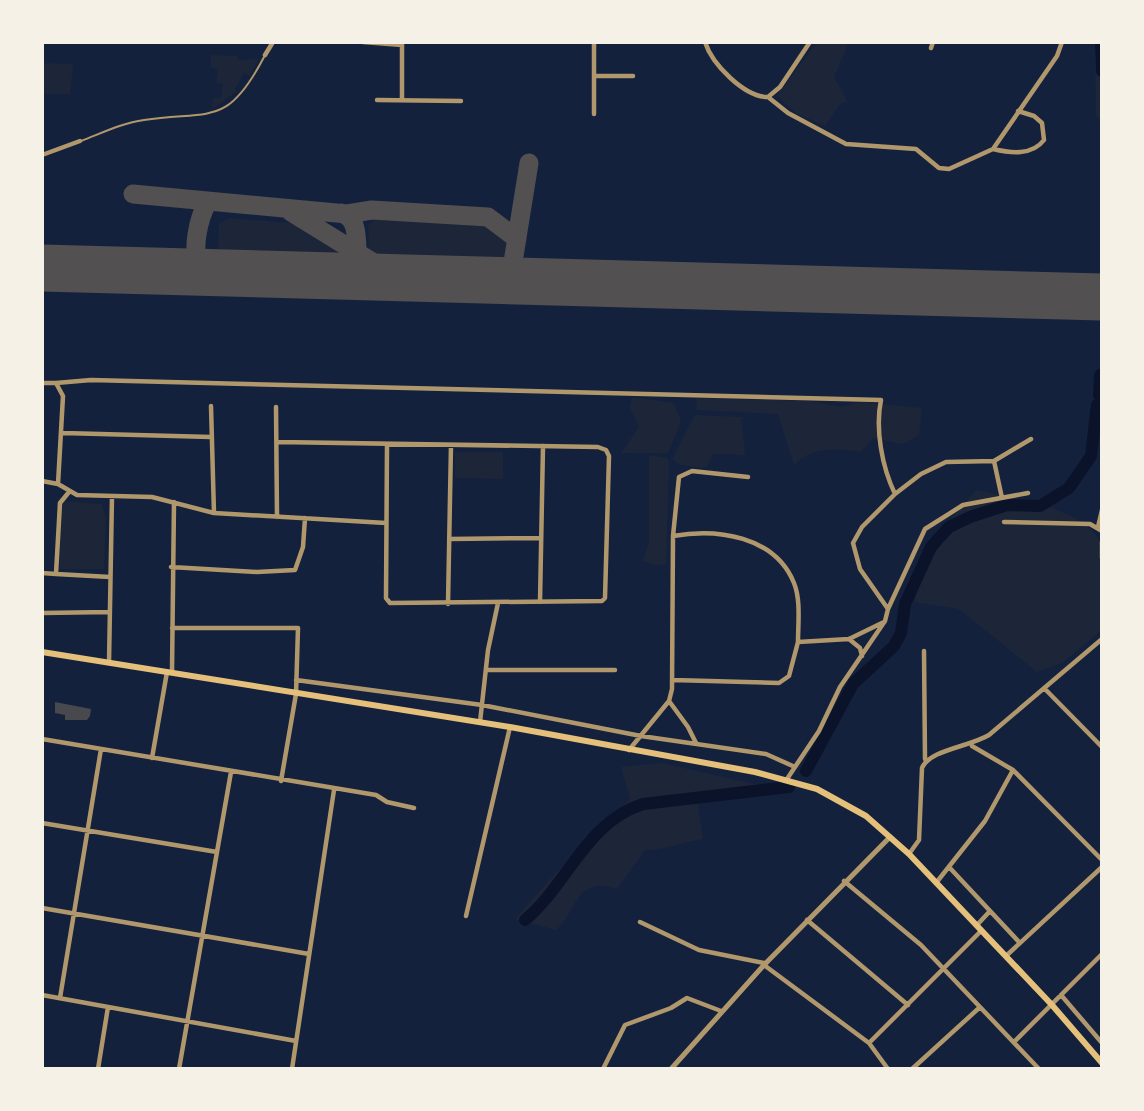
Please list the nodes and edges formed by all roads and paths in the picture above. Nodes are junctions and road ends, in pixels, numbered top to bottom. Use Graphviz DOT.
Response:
graph roads {
  1 [pos="273,42"];
  2 [pos="363,42"];
  3 [pos="594,42"];
  4 [pos="705,42"];
  5 [pos="810,42"];
  6 [pos="1062,42"];
  7 [pos="402,44"];
  8 [pos="265,55"];
  9 [pos="594,76"];
  10 [pos="634,76"];
  11 [pos="768,97"];
  12 [pos="402,99"];
  13 [pos="377,100"];
  14 [pos="461,101"];
  15 [pos="1017,111"];
  16 [pos="594,114"];
  17 [pos="80,141"];
  18 [pos="993,149"];
  19 [pos="42,155"];
  20 [pos="42,383"];
  21 [pos="56,383"];
  22 [pos="211,406"];
  23 [pos="276,407"];
  24 [pos="63,433"];
  25 [pos="211,437"];
  26 [pos="1031,439"];
  27 [pos="278,442"];
  28 [pos="387,445"];
  29 [pos="451,445"];
  30 [pos="543,446"];
  31 [pos="994,461"];
  32 [pos="748,477"];
  33 [pos="42,481"];
  34 [pos="58,484"];
  35 [pos="69,492"];
  36 [pos="1028,493"];
  37 [pos="895,494"];
  38 [pos="111,496"];
  39 [pos="1002,498"];
  40 [pos="174,502"];
  41 [pos="1102,510"];
  42 [pos="214,513"];
  43 [pos="277,517"];
  44 [pos="305,518"];
  45 [pos="1004,522"];
  46 [pos="386,523"];
  47 [pos="1100,529"];
  48 [pos="673,536"];
  49 [pos="541,538"];
  50 [pos="449,539"];
  51 [pos="1102,542"];
  52 [pos="1102,558"];
  53 [pos="171,567"];
  54 [pos="42,573"];
  55 [pos="56,574"];
  56 [pos="110,577"];
  57 [pos="540,602"];
  58 [pos="498,603"];
  59 [pos="448,604"];
  60 [pos="888,609"];
  61 [pos="42,612"];
  62 [pos="110,612"];
  63 [pos="885,621"];
  64 [pos="172,628"];
  65 [pos="849,639"];
  66 [pos="1102,639"];
  67 [pos="798,642"];
  68 [pos="924,651"];
  69 [pos="42,652"];
  70 [pos="862,657"];
  71 [pos="109,664"];
  72 [pos="486,670"];
  73 [pos="615,670"];
  74 [pos="169,673"];
  75 [pos="296,680"];
  76 [pos="673,680"];
  77 [pos="1044,688"];
  78 [pos="296,694"];
  79 [pos="669,701"];
  80 [pos="482,705"];
  81 [pos="480,722"];
  82 [pos="510,727"];
  83 [pos="641,736"];
  84 [pos="42,739"];
  85 [pos="697,744"];
  86 [pos="972,746"];
  87 [pos="1102,747"];
  88 [pos="101,749"];
  89 [pos="628,750"];
  90 [pos="152,758"];
  91 [pos="925,760"];
  92 [pos="795,766"];
  93 [pos="1013,770"];
  94 [pos="231,772"];
  95 [pos="787,779"];
  96 [pos="281,781"];
  97 [pos="334,790"];
  98 [pos="414,808"];
  99 [pos="42,823"];
  100 [pos="88,831"];
  101 [pos="890,837"];
  102 [pos="217,852"];
  103 [pos="909,854"];
  104 [pos="1102,860"];
  105 [pos="949,867"];
  106 [pos="1102,867"];
  107 [pos="844,881"];
  108 [pos="936,883"];
  109 [pos="42,908"];
  110 [pos="990,911"];
  111 [pos="74,914"];
  112 [pos="466,916"];
  113 [pos="806,919"];
  114 [pos="640,922"];
  115 [pos="979,928"];
  116 [pos="202,936"];
  117 [pos="1020,943"];
  118 [pos="309,954"];
  119 [pos="1102,954"];
  120 [pos="1006,957"];
  121 [pos="764,964"];
  122 [pos="943,969"];
  123 [pos="42,995"];
  124 [pos="1062,995"];
  125 [pos="60,999"];
  126 [pos="1052,1005"];
  127 [pos="908,1006"];
  128 [pos="108,1007"];
  129 [pos="979,1008"];
  130 [pos="721,1011"];
  131 [pos="187,1022"];
  132 [pos="1092,1031"];
  133 [pos="1081,1038"];
  134 [pos="296,1041"];
  135 [pos="1014,1042"];
  136 [pos="869,1043"];
  137 [pos="1102,1043"];
  138 [pos="1101,1059"];
  139 [pos="98,1069"];
  140 [pos="179,1069"];
  141 [pos="292,1069"];
  142 [pos="603,1069"];
  143 [pos="671,1069"];
  144 [pos="888,1069"];
  145 [pos="912,1069"];
  146 [pos="1039,1069"];
  1 -- 8 [label="street"];
  2 -- 7 [label="street"];
  3 -- 9 [label="street"];
  4 -- 11 [label="street"];
  5 -- 11 [label="street"];
  6 -- 15 [label="street"];
  7 -- 12 [label="street"];
  8 -- 17 [label="lane"];
  9 -- 10 [label="street"];
  9 -- 16 [label="street"];
  11 -- 18 [label="street"];
  12 -- 13 [label="street"];
  12 -- 14 [label="street"];
  15 -- 18 [label="street"];
  15 -- 18 [label="street"];
  17 -- 19 [label="street"];
  20 -- 21 [label="street"];
  21 -- 24 [label="street"];
  21 -- 37 [label="street"];
  22 -- 25 [label="street"];
  23 -- 27 [label="street"];
  24 -- 25 [label="street"];
  24 -- 34 [label="street"];
  25 -- 42 [label="street"];
  26 -- 31 [label="street"];
  27 -- 28 [label="street"];
  27 -- 43 [label="street"];
  28 -- 29 [label="street"];
  28 -- 46 [label="street"];
  29 -- 30 [label="street"];
  29 -- 50 [label="street"];
  30 -- 49 [label="street"];
  30 -- 57 [label="street"];
  31 -- 37 [label="street"];
  31 -- 39 [label="street"];
  32 -- 48 [label="street"];
  33 -- 34 [label="street"];
  34 -- 35 [label="street"];
  35 -- 38 [label="street"];
  35 -- 55 [label="street"];
  36 -- 39 [label="street"];
  37 -- 60 [label="street"];
  38 -- 40 [label="street"];
  38 -- 56 [label="street"];
  39 -- 60 [label="street"];
  40 -- 42 [label="street"];
  40 -- 53 [label="street"];
  41 -- 47 [label="street"];
  42 -- 43 [label="street"];
  43 -- 44 [label="street"];
  44 -- 46 [label="street"];
  44 -- 53 [label="street"];
  45 -- 47 [label="street"];
  46 -- 59 [label="street"];
  48 -- 67 [label="street"];
  48 -- 76 [label="street"];
  49 -- 50 [label="street"];
  49 -- 57 [label="street"];
  50 -- 59 [label="street"];
  51 -- 52 [label="street"];
  53 -- 64 [label="street"];
  54 -- 55 [label="street"];
  55 -- 56 [label="street"];
  56 -- 62 [label="street"];
  57 -- 58 [label="street"];
  58 -- 59 [label="street"];
  58 -- 72 [label="street"];
  60 -- 63 [label="street"];
  61 -- 62 [label="street"];
  62 -- 71 [label="street"];
  63 -- 65 [label="street"];
  63 -- 70 [label="street"];
  64 -- 74 [label="street"];
  64 -- 75 [label="street"];
  65 -- 67 [label="street"];
  65 -- 70 [label="street"];
  66 -- 77 [label="street"];
  67 -- 76 [label="street"];
  68 -- 91 [label="street"];
  69 -- 71 [label="main road"];
  70 -- 92 [label="street"];
  71 -- 74 [label="main road"];
  72 -- 73 [label="street"];
  72 -- 80 [label="street"];
  74 -- 78 [label="main road"];
  74 -- 90 [label="street"];
  75 -- 78 [label="street"];
  75 -- 80 [label="street"];
  76 -- 79 [label="street"];
  77 -- 86 [label="street"];
  77 -- 87 [label="street"];
  78 -- 81 [label="main road"];
  78 -- 96 [label="street"];
  79 -- 83 [label="street"];
  79 -- 85 [label="street"];
  80 -- 81 [label="street"];
  80 -- 83 [label="street"];
  81 -- 82 [label="main road"];
  82 -- 89 [label="main road"];
  82 -- 112 [label="street"];
  83 -- 85 [label="street"];
  83 -- 89 [label="street"];
  84 -- 88 [label="street"];
  85 -- 92 [label="street"];
  86 -- 91 [label="street"];
  86 -- 93 [label="street"];
  88 -- 90 [label="street"];
  88 -- 100 [label="street"];
  89 -- 95 [label="main road"];
  90 -- 94 [label="street"];
  91 -- 103 [label="street"];
  92 -- 95 [label="street"];
  93 -- 104 [label="street"];
  93 -- 105 [label="street"];
  94 -- 96 [label="street"];
  94 -- 102 [label="street"];
  95 -- 101 [label="main road"];
  96 -- 97 [label="street"];
  97 -- 98 [label="street"];
  97 -- 118 [label="street"];
  99 -- 100 [label="street"];
  100 -- 102 [label="street"];
  100 -- 111 [label="street"];
  101 -- 103 [label="main road"];
  101 -- 107 [label="street"];
  102 -- 116 [label="street"];
  103 -- 108 [label="main road"];
  105 -- 108 [label="street"];
  105 -- 110 [label="street"];
  106 -- 117 [label="street"];
  107 -- 113 [label="street"];
  107 -- 122 [label="street"];
  108 -- 115 [label="main road"];
  109 -- 111 [label="street"];
  110 -- 115 [label="street"];
  110 -- 117 [label="street"];
  111 -- 116 [label="street"];
  111 -- 125 [label="street"];
  113 -- 121 [label="street"];
  113 -- 127 [label="street"];
  114 -- 121 [label="street"];
  115 -- 120 [label="main road"];
  115 -- 122 [label="street"];
  116 -- 118 [label="street"];
  116 -- 131 [label="street"];
  117 -- 120 [label="street"];
  118 -- 134 [label="street"];
  119 -- 124 [label="street"];
  120 -- 126 [label="main road"];
  121 -- 130 [label="street"];
  121 -- 136 [label="street"];
  122 -- 127 [label="street"];
  122 -- 129 [label="street"];
  123 -- 125 [label="street"];
  124 -- 126 [label="street"];
  124 -- 132 [label="street"];
  125 -- 128 [label="street"];
  126 -- 133 [label="main road"];
  126 -- 135 [label="street"];
  127 -- 136 [label="street"];
  128 -- 131 [label="street"];
  128 -- 139 [label="street"];
  129 -- 135 [label="street"];
  129 -- 145 [label="street"];
  130 -- 142 [label="street"];
  130 -- 143 [label="street"];
  131 -- 134 [label="street"];
  131 -- 140 [label="street"];
  132 -- 133 [label="street"];
  132 -- 137 [label="street"];
  133 -- 138 [label="main road"];
  134 -- 141 [label="street"];
  135 -- 146 [label="street"];
  136 -- 144 [label="street"];
}
